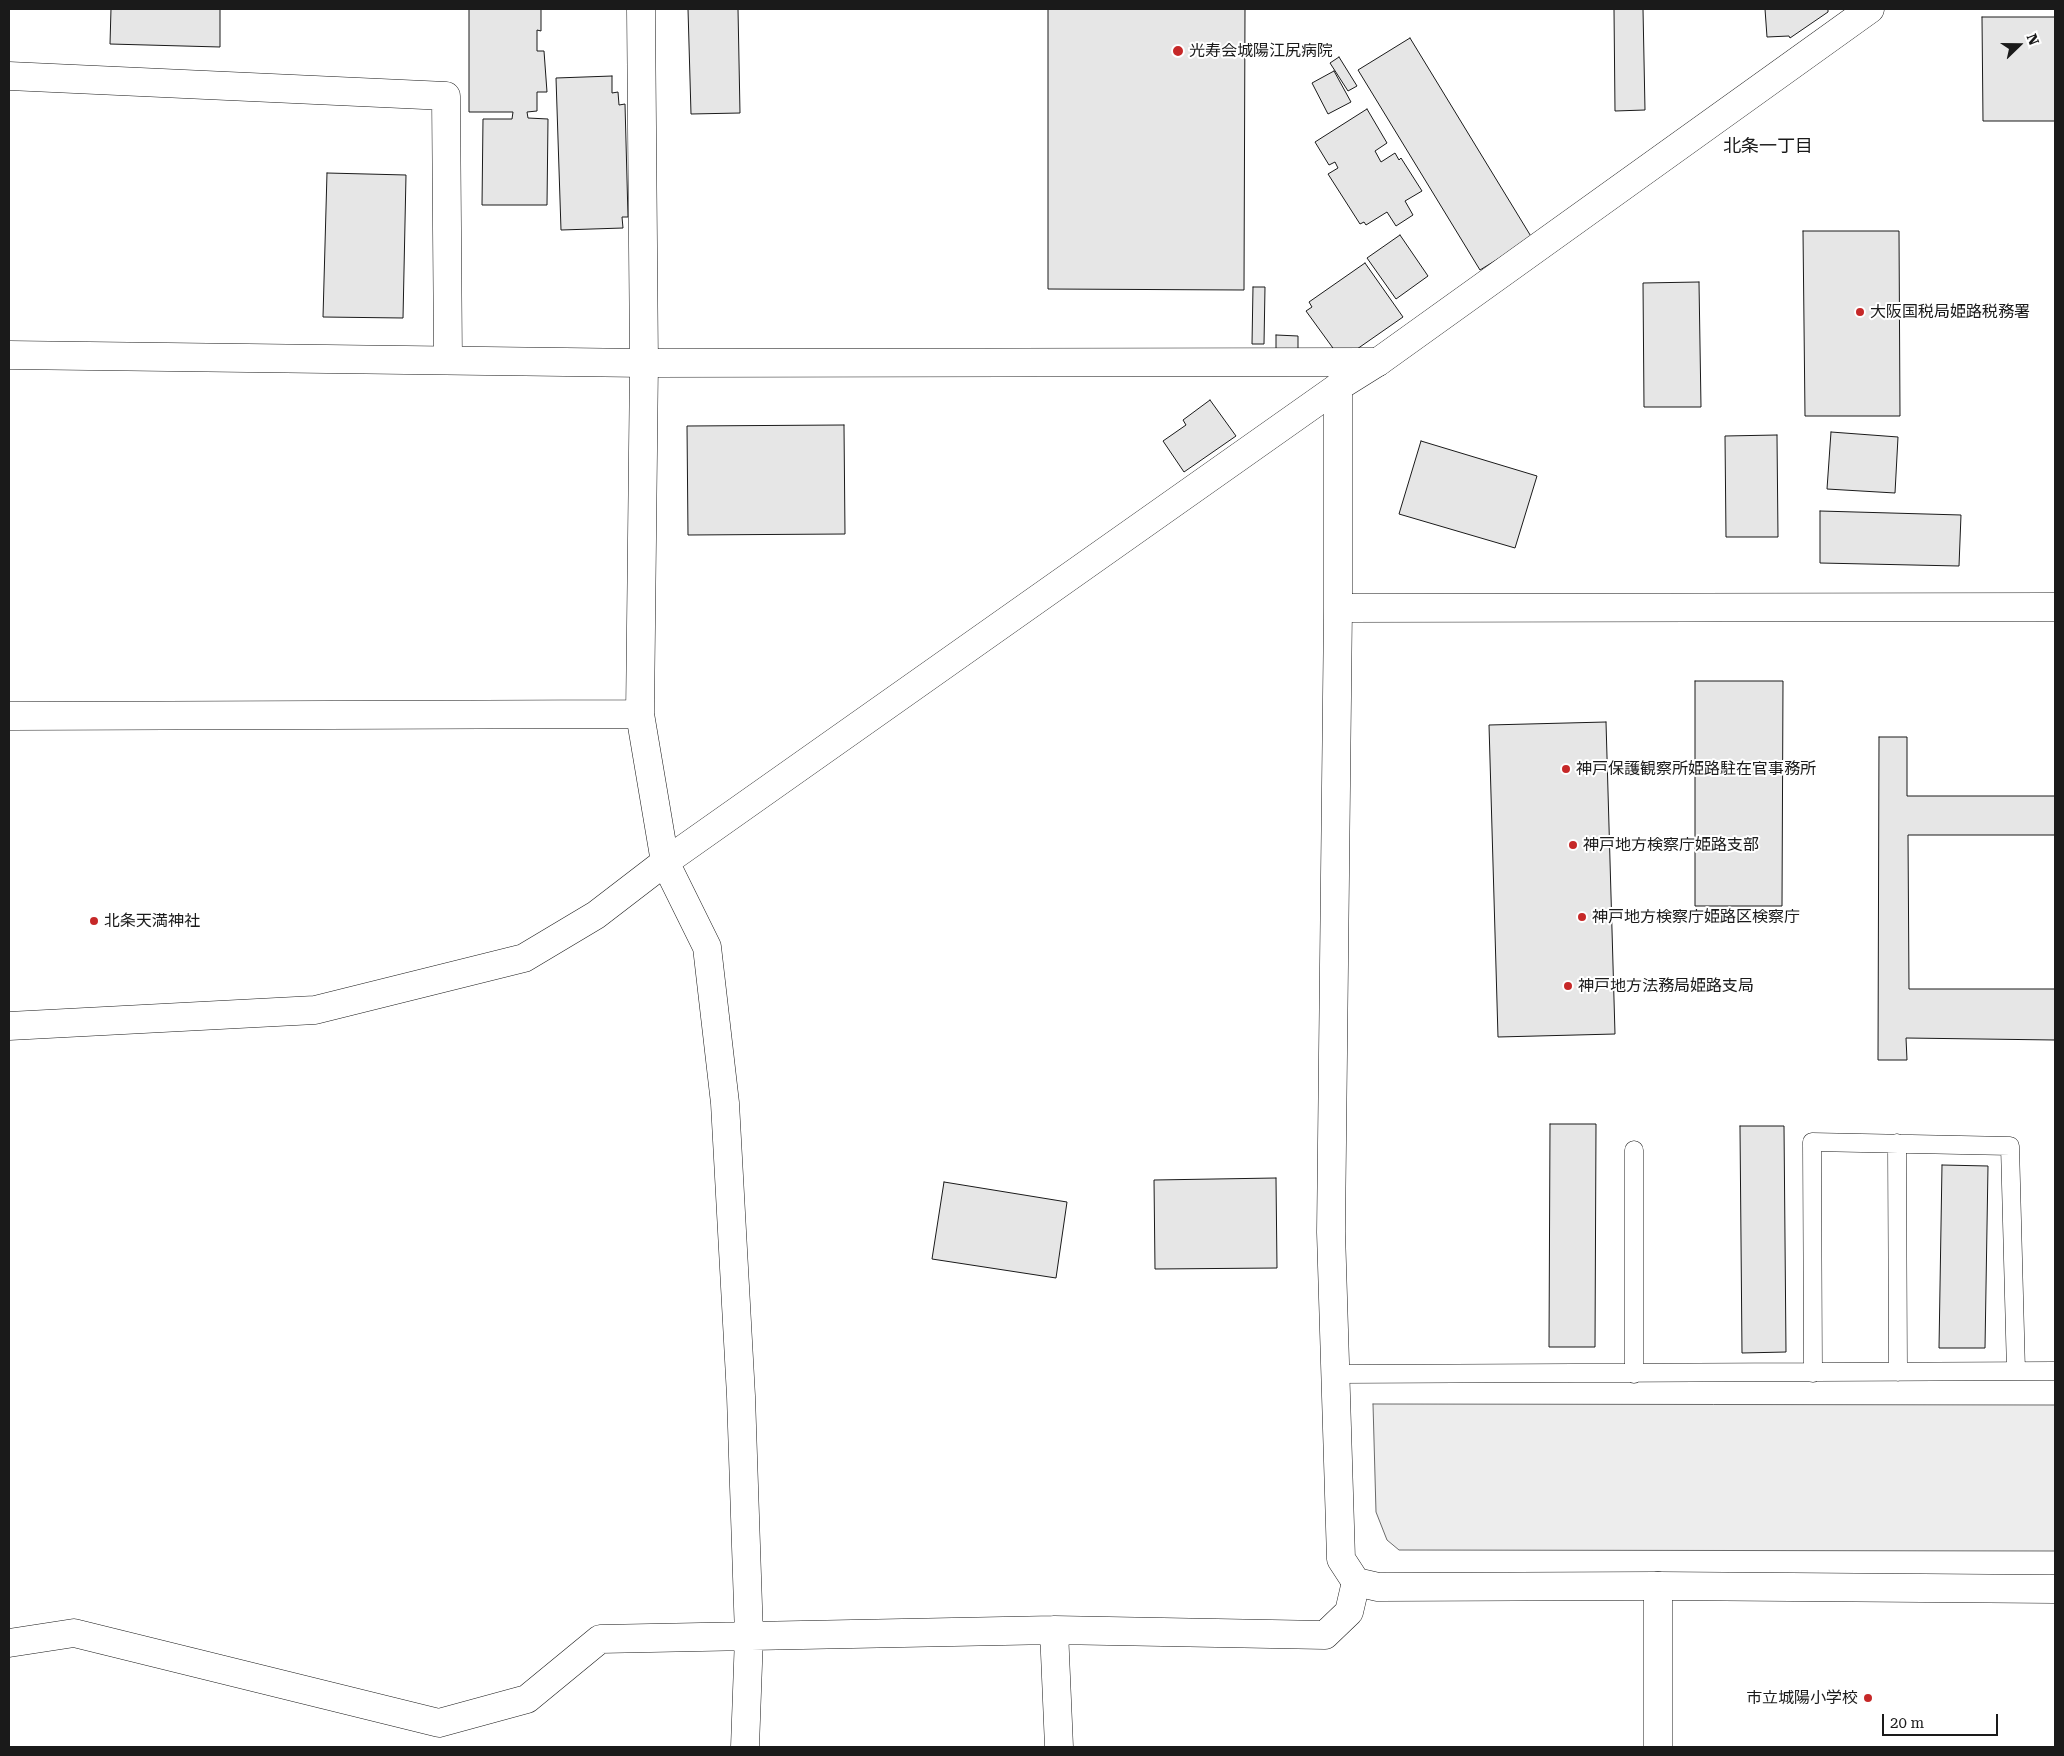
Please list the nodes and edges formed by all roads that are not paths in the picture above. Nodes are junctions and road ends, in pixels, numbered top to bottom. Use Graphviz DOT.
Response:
graph roads {
  1 [pos="640,9"];
  2 [pos="1870,9"];
  3 [pos="9,76"];
  4 [pos="9,355"];
  5 [pos="448,360"];
  6 [pos="644,362"];
  7 [pos="1378,362"];
  8 [pos="1338,387"];
  9 [pos="1338,608"];
  10 [pos="2055,608"];
  11 [pos="640,714"];
  12 [pos="9,716"];
  13 [pos="665,862"];
  14 [pos="9,1026"];
  15 [pos="1897,1144"];
  16 [pos="1634,1150"];
  17 [pos="2016,1371"];
  18 [pos="2055,1371"];
  19 [pos="1898,1372"];
  20 [pos="1813,1373"];
  21 [pos="1335,1374"];
  22 [pos="1634,1374"];
  23 [pos="1356,1582"];
  24 [pos="1658,1586"];
  25 [pos="2055,1589"];
  26 [pos="1054,1630"];
  27 [pos="749,1636"];
  28 [pos="9,1643"];
  29 [pos="745,1747"];
  30 [pos="1059,1747"];
  31 [pos="1658,1747"];
  1 -- 6 [label="street"];
  2 -- 7 [label="street"];
  3 -- 5 [label="street"];
  4 -- 5 [label="street"];
  5 -- 6 [label="street"];
  6 -- 7 [label="street"];
  6 -- 11 [label="street"];
  7 -- 8 [label="street"];
  8 -- 9 [label="street"];
  8 -- 13 [label="street"];
  9 -- 10 [label="street"];
  9 -- 21 [label="street"];
  11 -- 12 [label="street"];
  11 -- 13 [label="street"];
  13 -- 14 [label="street"];
  13 -- 27 [label="street"];
  15 -- 17 [label="lane"];
  15 -- 19 [label="lane"];
  15 -- 20 [label="lane"];
  16 -- 22 [label="lane"];
  17 -- 18 [label="lane"];
  17 -- 19 [label="lane"];
  19 -- 20 [label="lane"];
  20 -- 22 [label="lane"];
  21 -- 22 [label="lane"];
  21 -- 23 [label="street"];
  23 -- 24 [label="street"];
  23 -- 26 [label="street"];
  24 -- 25 [label="street"];
  24 -- 31 [label="street"];
  26 -- 27 [label="street"];
  26 -- 30 [label="street"];
  27 -- 28 [label="street"];
  27 -- 29 [label="street"];
}
